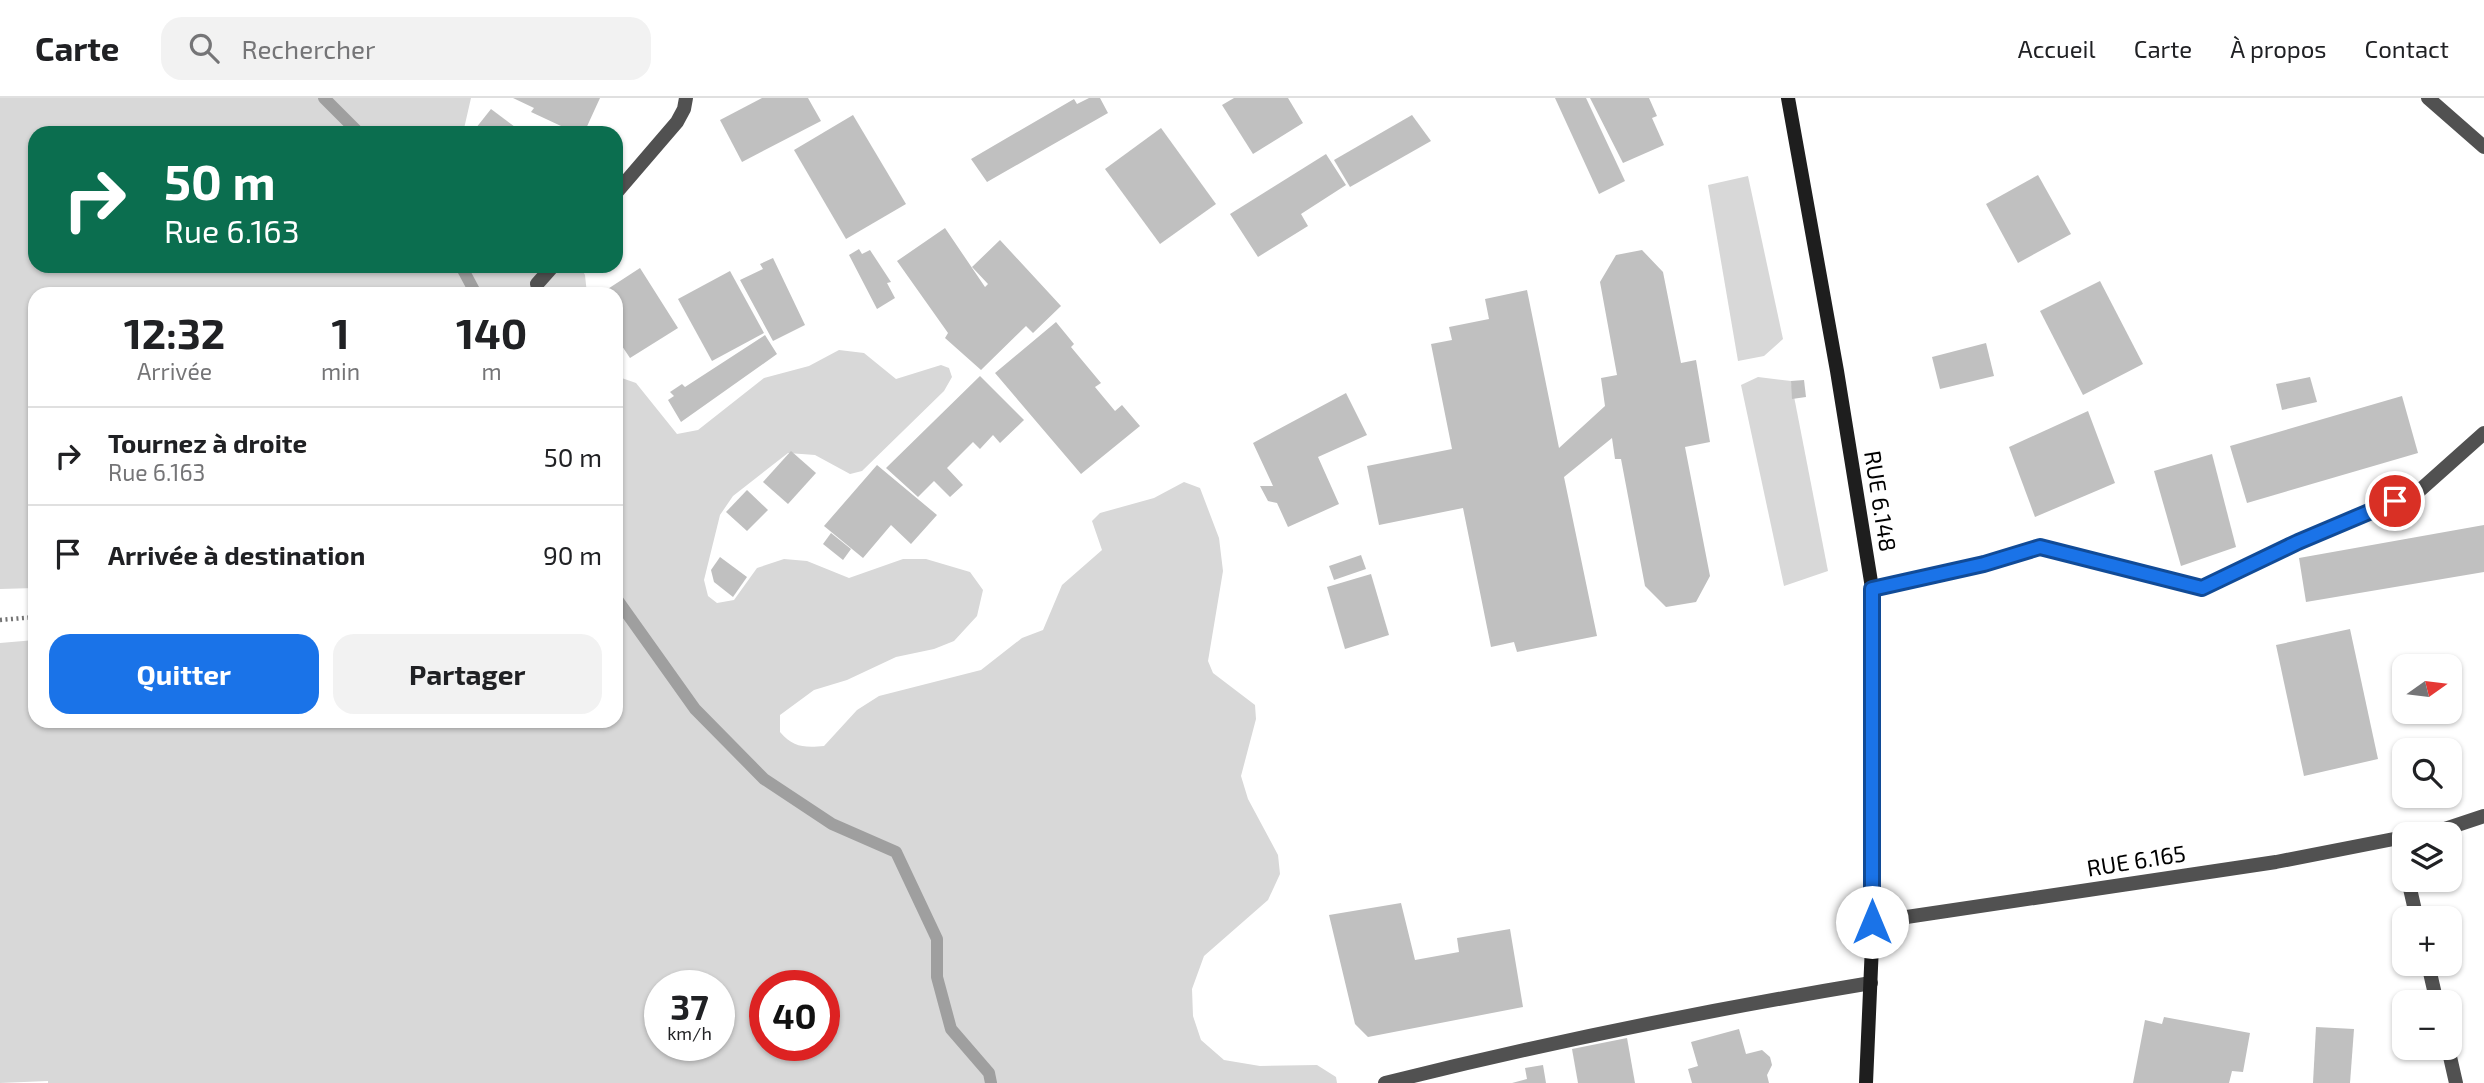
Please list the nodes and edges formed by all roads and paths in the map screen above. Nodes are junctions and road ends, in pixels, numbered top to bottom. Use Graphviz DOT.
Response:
graph roads {
  1 [pos="686,98"];
  2 [pos="1788,98"];
  3 [pos="2428,98"];
  4 [pos="2484,147"];
  5 [pos="623,185"];
  6 [pos="547,273"];
  7 [pos="537,285"];
  8 [pos="2484,433"];
  9 [pos="1872,589"];
  10 [pos="28,618"];
  11 [pos="0,620"];
  12 [pos="2484,816"];
  13 [pos="2462,823"];
  14 [pos="2392,840"];
  15 [pos="1872,922"];
  16 [pos="1871,983"];
  17 [pos="2451,1060"];
  18 [pos="1385,1083"];
  19 [pos="1866,1083"];
  20 [pos="2456,1083"];
  1 -- 5 [label="street"];
  2 -- 9 [label="street, RUE 6.148"];
  3 -- 4 [label="street"];
  6 -- 7 [label="street"];
  8 -- 9 [label="street"];
  9 -- 15 [label="street, RUE 6.148"];
  10 -- 11 [label="path"];
  12 -- 13 [label="street"];
  14 -- 15 [label="street, RUE 6.165"];
  15 -- 16 [label="street, RUE 6.148"];
  16 -- 18 [label="street"];
  16 -- 19 [label="street, RUE 6.148"];
  17 -- 20 [label="street"];
}
